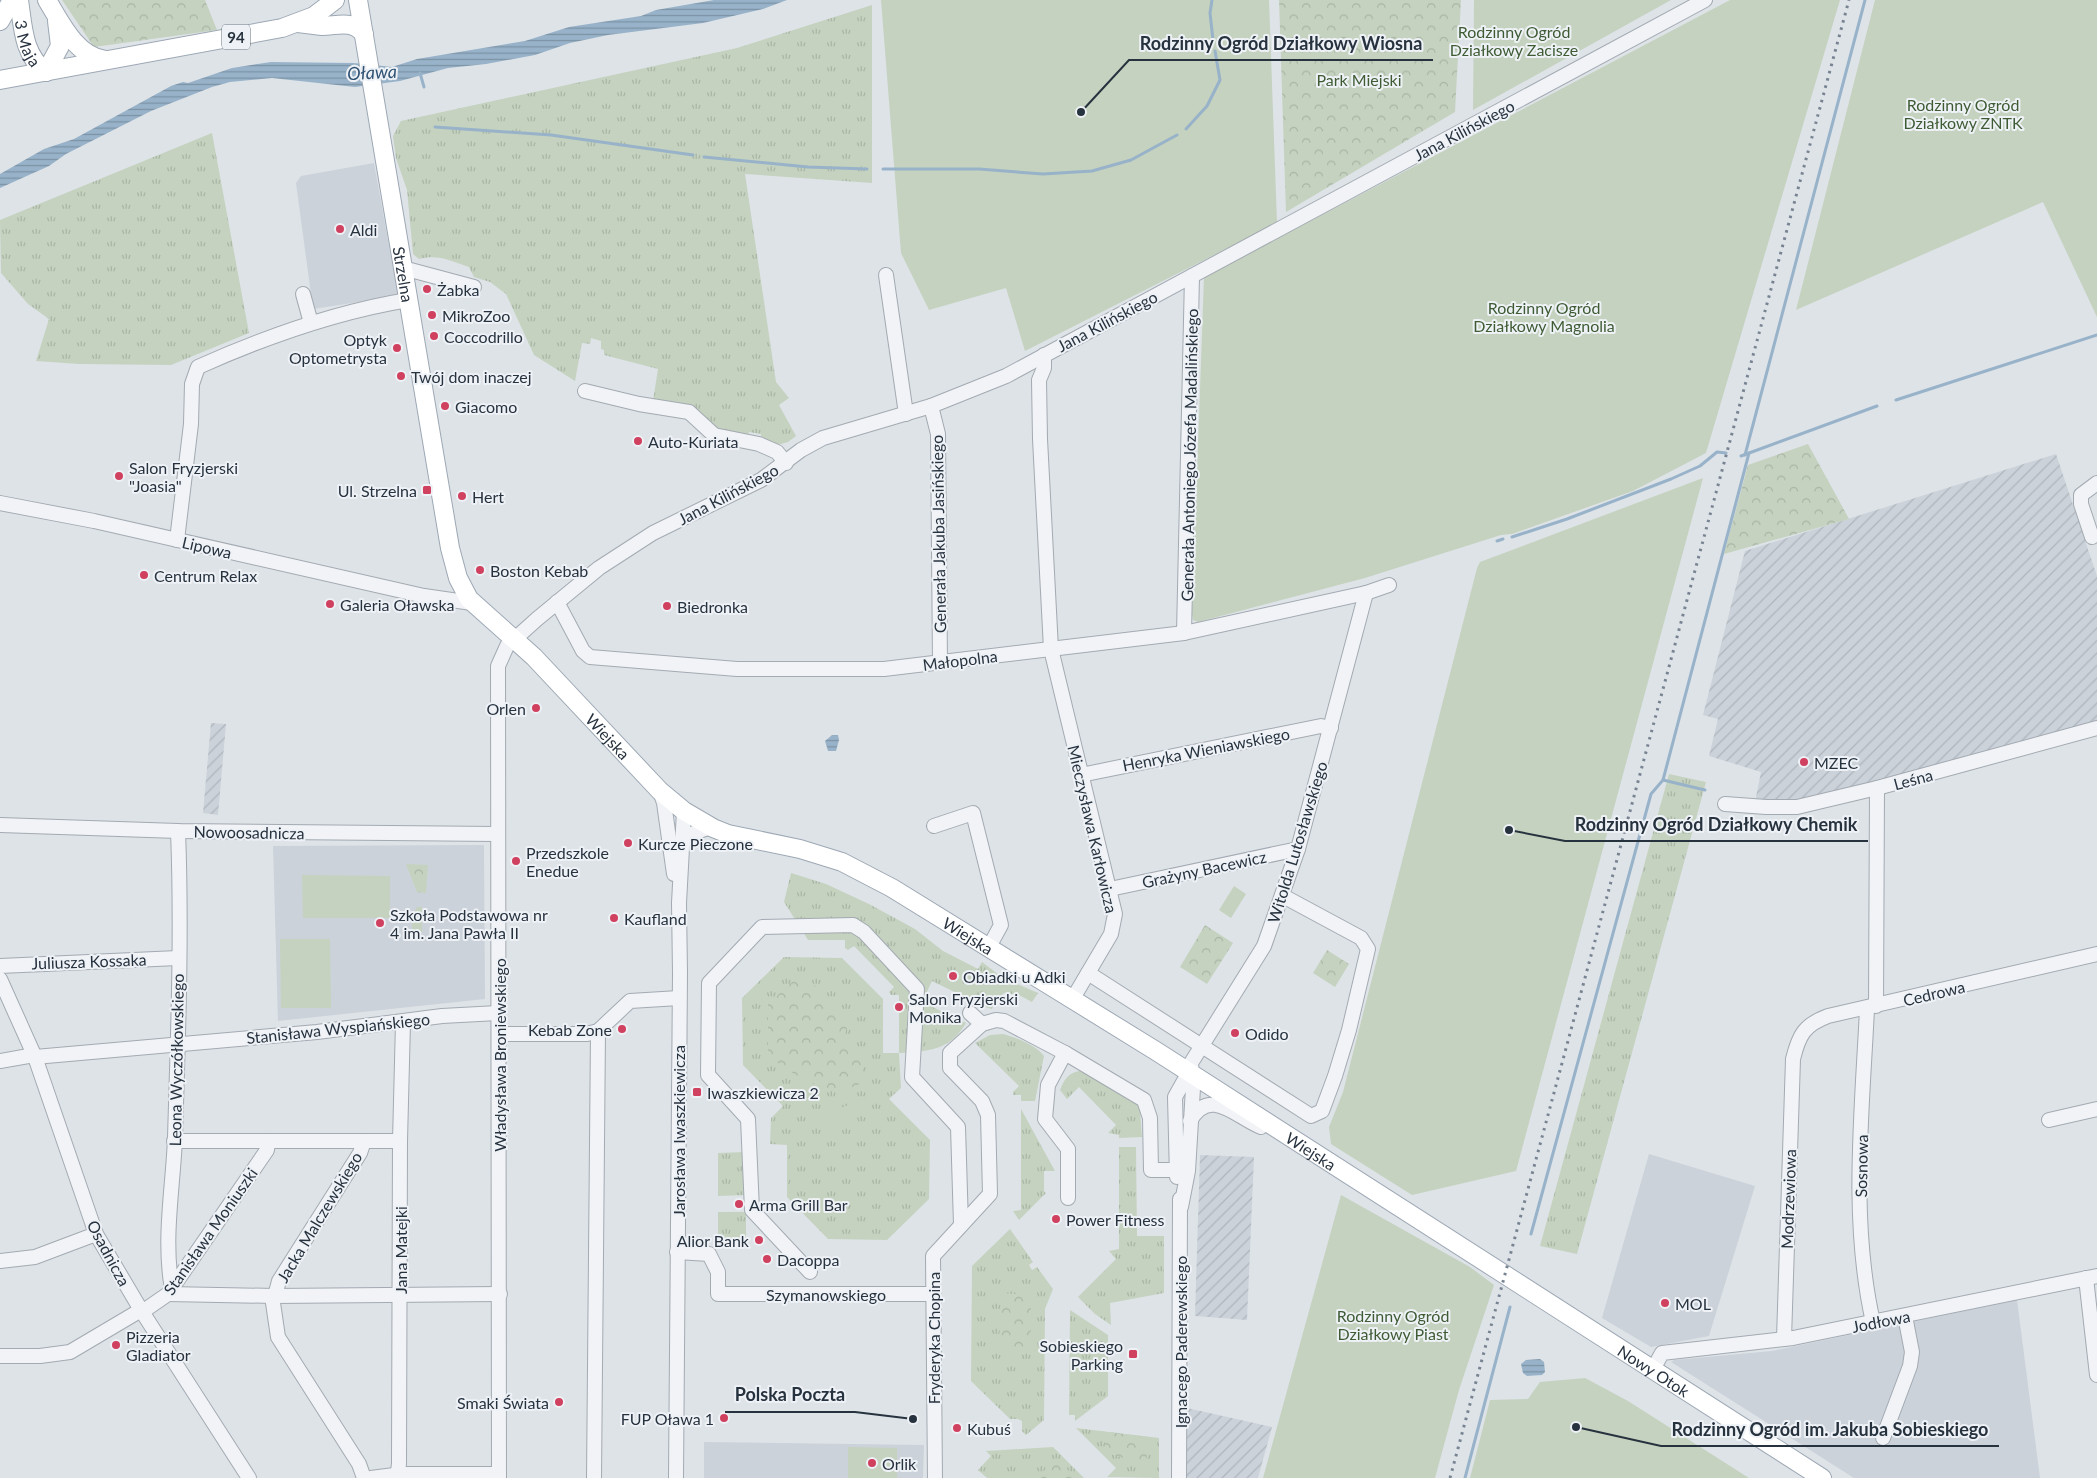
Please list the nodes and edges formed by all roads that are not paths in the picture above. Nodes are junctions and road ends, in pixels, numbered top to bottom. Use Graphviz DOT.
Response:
graph roads {
  1 [pos="12,0"];
  2 [pos="19,0"];
  3 [pos="335,0"];
  4 [pos="358,0"];
  5 [pos="1705,0"];
  6 [pos="50,4"];
  7 [pos="0,20"];
  8 [pos="297,23"];
  9 [pos="364,36"];
  10 [pos="108,60"];
  11 [pos="46,72"];
  12 [pos="0,80"];
  13 [pos="403,268"];
  14 [pos="886,275"];
  15 [pos="1192,276"];
  16 [pos="474,287"];
  17 [pos="303,294"];
  18 [pos="408,300"];
  19 [pos="308,324"];
  20 [pos="1044,355"];
  21 [pos="1030,362"];
  22 [pos="1039,380"];
  23 [pos="585,391"];
  24 [pos="931,406"];
  25 [pos="906,414"];
  26 [pos="786,463"];
  27 [pos="2097,483"];
  28 [pos="0,503"];
  29 [pos="2092,537"];
  30 [pos="177,540"];
  31 [pos="1389,586"];
  32 [pos="1366,593"];
  33 [pos="557,602"];
  34 [pos="472,603"];
  35 [pos="1184,633"];
  36 [pos="515,639"];
  37 [pos="1051,649"];
  38 [pos="940,663"];
  39 [pos="1331,728"];
  40 [pos="2097,728"];
  41 [pos="1081,775"];
  42 [pos="1877,788"];
  43 [pos="660,791"];
  44 [pos="1725,804"];
  45 [pos="683,811"];
  46 [pos="0,825"];
  47 [pos="934,826"];
  48 [pos="711,827"];
  49 [pos="668,830"];
  50 [pos="178,831"];
  51 [pos="497,834"];
  52 [pos="682,844"];
  53 [pos="1298,849"];
  54 [pos="1110,889"];
  55 [pos="1283,896"];
  56 [pos="679,903"];
  57 [pos="990,947"];
  58 [pos="2097,954"];
  59 [pos="178,958"];
  60 [pos="0,966"];
  61 [pos="1088,973"];
  62 [pos="0,979"];
  63 [pos="679,998"];
  64 [pos="1072,1000"];
  65 [pos="1872,1007"];
  66 [pos="498,1013"];
  67 [pos="970,1013"];
  68 [pos="403,1022"];
  69 [pos="982,1024"];
  70 [pos="598,1031"];
  71 [pos="499,1034"];
  72 [pos="177,1044"];
  73 [pos="1201,1045"];
  74 [pos="1065,1052"];
  75 [pos="34,1056"];
  76 [pos="1167,1059"];
  77 [pos="1793,1060"];
  78 [pos="0,1061"];
  79 [pos="1192,1074"];
  80 [pos="1176,1091"];
  81 [pos="2097,1109"];
  82 [pos="2049,1120"];
  83 [pos="1190,1121"];
  84 [pos="1291,1139"];
  85 [pos="174,1141"];
  86 [pos="364,1141"];
  87 [pos="268,1142"];
  88 [pos="400,1142"];
  89 [pos="1176,1170"];
  90 [pos="1068,1198"];
  91 [pos="1181,1207"];
  92 [pos="961,1225"];
  93 [pos="96,1234"];
  94 [pos="678,1252"];
  95 [pos="0,1261"];
  96 [pos="168,1263"];
  97 [pos="187,1266"];
  98 [pos="810,1272"];
  99 [pos="2091,1277"];
  100 [pos="1510,1280"];
  101 [pos="170,1291"];
  102 [pos="500,1294"];
  103 [pos="933,1294"];
  104 [pos="399,1295"];
  105 [pos="274,1296"];
  106 [pos="142,1311"];
  107 [pos="1905,1316"];
  108 [pos="1873,1322"];
  109 [pos="1784,1339"];
  110 [pos="0,1356"];
  111 [pos="1652,1371"];
  112 [pos="2097,1376"];
  113 [pos="1883,1438"];
  114 [pos="398,1476"];
  115 [pos="500,1476"];
  116 [pos="248,1478"];
  117 [pos="364,1478"];
  118 [pos="371,1478"];
  119 [pos="594,1478"];
  120 [pos="676,1478"];
  121 [pos="935,1478"];
  122 [pos="1179,1478"];
  123 [pos="1822,1478"];
  1 -- 7 [label="main road"];
  2 -- 11 [label="main road, 3 Maja"];
  3 -- 8 [label="main road, 94"];
  4 -- 9 [label="main road, Strzelna"];
  5 -- 15 [label="street, Jana Kilińskiego"];
  6 -- 10 [label="main road, 3 Maja"];
  6 -- 11 [label="main road, 3 Maja"];
  8 -- 9 [label="main road"];
  8 -- 10 [label="main road, 94"];
  9 -- 13 [label="main road, Strzelna"];
  10 -- 11 [label="main road, 94"];
  11 -- 12 [label="main road, 94"];
  13 -- 16 [label="street"];
  13 -- 18 [label="main road, Strzelna"];
  14 -- 25 [label="street"];
  15 -- 20 [label="street, Jana Kilińskiego"];
  15 -- 35 [label="street, Generała Antoniego Józefa Madalińskiego"];
  17 -- 19 [label="street"];
  18 -- 19 [label="street"];
  18 -- 34 [label="main road, Strzelna"];
  19 -- 30 [label="street"];
  20 -- 21 [label="street, Jana Kilińskiego"];
  20 -- 22 [label="street"];
  21 -- 22 [label="street"];
  21 -- 24 [label="street, Jana Kilińskiego"];
  22 -- 37 [label="street, Mieczysława Karłowicza"];
  23 -- 26 [label="street"];
  24 -- 25 [label="street, Jana Kilińskiego"];
  24 -- 38 [label="street, Generała Jakuba Jasińskiego"];
  25 -- 26 [label="street, Jana Kilińskiego"];
  26 -- 33 [label="street, Jana Kilińskiego"];
  27 -- 29 [label="street"];
  28 -- 30 [label="street, Lipowa"];
  30 -- 34 [label="street, Lipowa"];
  31 -- 32 [label="street, Małopolna"];
  32 -- 35 [label="street, Małopolna"];
  32 -- 39 [label="street, Witolda Lutosławskiego"];
  33 -- 36 [label="street, Jana Kilińskiego"];
  33 -- 38 [label="street, Małopolna"];
  34 -- 36 [label="main road, Wiejska"];
  35 -- 37 [label="street, Małopolna"];
  36 -- 43 [label="main road, Wiejska"];
  36 -- 51 [label="street, Władysława Broniewskiego"];
  37 -- 38 [label="street, Małopolna"];
  37 -- 41 [label="street, Mieczysława Karłowicza"];
  39 -- 41 [label="street, Henryka Wieniawskiego"];
  39 -- 53 [label="street, Witolda Lutosławskiego"];
  40 -- 42 [label="street, Leśna"];
  41 -- 54 [label="street, Mieczysława Karłowicza"];
  42 -- 44 [label="street, Leśna"];
  42 -- 65 [label="street, Sosnowa"];
  43 -- 45 [label="main road, Wiejska"];
  43 -- 49 [label="street, Jarosława Iwaszkiewicza"];
  45 -- 48 [label="main road, Wiejska"];
  45 -- 49 [label="street"];
  45 -- 52 [label="street, Jarosława Iwaszkiewicza"];
  46 -- 50 [label="street, Nowoosadnicza"];
  47 -- 57 [label="street"];
  48 -- 52 [label="street"];
  48 -- 57 [label="main road, Wiejska"];
  49 -- 56 [label="street, Jarosława Iwaszkiewicza"];
  50 -- 51 [label="street, Nowoosadnicza"];
  50 -- 59 [label="street, Leona Wyczółkowskiego"];
  51 -- 66 [label="street, Władysława Broniewskiego"];
  52 -- 56 [label="street, Jarosława Iwaszkiewicza"];
  53 -- 54 [label="street, Grażyny Bacewicz"];
  53 -- 55 [label="street, Witolda Lutosławskiego"];
  54 -- 61 [label="street, Mieczysława Karłowicza"];
  55 -- 73 [label="street, Witolda Lutosławskiego"];
  55 -- 73 [label="street, Wiejska"];
  56 -- 63 [label="street, Jarosława Iwaszkiewicza"];
  57 -- 64 [label="main road, Wiejska"];
  58 -- 65 [label="street, Cedrowa"];
  59 -- 60 [label="street, Juliusza Kossaka"];
  59 -- 72 [label="street, Leona Wyczółkowskiego"];
  61 -- 64 [label="street, Mieczysława Karłowicza"];
  61 -- 73 [label="street, Wiejska"];
  62 -- 75 [label="street, Osadnicza"];
  63 -- 70 [label="street"];
  63 -- 94 [label="street, Jarosława Iwaszkiewicza"];
  64 -- 76 [label="main road, Wiejska"];
  65 -- 77 [label="street, Cedrowa"];
  65 -- 108 [label="street, Sosnowa"];
  66 -- 68 [label="street, Stanisława Wyspiańskiego"];
  66 -- 71 [label="street, Władysława Broniewskiego"];
  67 -- 69 [label="street"];
  68 -- 72 [label="street, Stanisława Wyspiańskiego"];
  68 -- 88 [label="street, Jana Matejki"];
  69 -- 74 [label="street"];
  69 -- 92 [label="street, Fryderyka Chopina"];
  70 -- 71 [label="street"];
  70 -- 119 [label="street"];
  71 -- 102 [label="street, Władysława Broniewskiego"];
  72 -- 75 [label="street, Stanisława Wyspiańskiego"];
  72 -- 85 [label="street, Leona Wyczółkowskiego"];
  73 -- 79 [label="street, Witolda Lutosławskiego"];
  74 -- 89 [label="street"];
  74 -- 90 [label="street"];
  75 -- 78 [label="street, Stanisława Wyspiańskiego"];
  75 -- 93 [label="street, Osadnicza"];
  76 -- 79 [label="main road, Wiejska"];
  76 -- 80 [label="street"];
  77 -- 109 [label="street, Modrzewiowa"];
  79 -- 80 [label="street"];
  79 -- 83 [label="street, Witolda Lutosławskiego"];
  79 -- 84 [label="main road, Wiejska"];
  80 -- 89 [label="street"];
  81 -- 82 [label="street"];
  83 -- 84 [label="street"];
  83 -- 91 [label="street, Witolda Lutosławskiego"];
  84 -- 100 [label="main road, Wiejska"];
  85 -- 87 [label="street"];
  85 -- 96 [label="street, Leona Wyczółkowskiego"];
  86 -- 87 [label="street"];
  86 -- 88 [label="street"];
  86 -- 105 [label="street, Jacka Malczewskiego"];
  87 -- 97 [label="street, Stanisława Moniuszki"];
  88 -- 104 [label="street, Jana Matejki"];
  89 -- 91 [label="street"];
  91 -- 122 [label="street, Ignacego Paderewskiego"];
  92 -- 98 [label="street"];
  92 -- 103 [label="street, Fryderyka Chopina"];
  93 -- 95 [label="street"];
  93 -- 106 [label="street, Osadnicza"];
  94 -- 103 [label="street, Szymanowskiego"];
  94 -- 120 [label="street, Jarosława Iwaszkiewicza"];
  96 -- 97 [label="street"];
  96 -- 101 [label="street, Leona Wyczółkowskiego"];
  97 -- 101 [label="street, Stanisława Moniuszki"];
  99 -- 107 [label="street, Jodłowa"];
  99 -- 112 [label="street"];
  100 -- 111 [label="main road, Nowy Otok"];
  101 -- 105 [label="street"];
  101 -- 106 [label="street, Stanisława Moniuszki"];
  102 -- 104 [label="street"];
  102 -- 115 [label="street, Władysława Broniewskiego"];
  103 -- 121 [label="street, Fryderyka Chopina"];
  104 -- 105 [label="street"];
  104 -- 114 [label="street, Jana Matejki"];
  105 -- 117 [label="street, Jacka Malczewskiego"];
  106 -- 110 [label="street, Stanisława Moniuszki"];
  106 -- 116 [label="street, Osadnicza"];
  107 -- 108 [label="street, Jodłowa"];
  107 -- 113 [label="street"];
  108 -- 109 [label="street, Jodłowa"];
  109 -- 111 [label="street, Jodłowa"];
  111 -- 123 [label="main road, Nowy Otok"];
  114 -- 115 [label="street"];
  114 -- 118 [label="street"];
}
